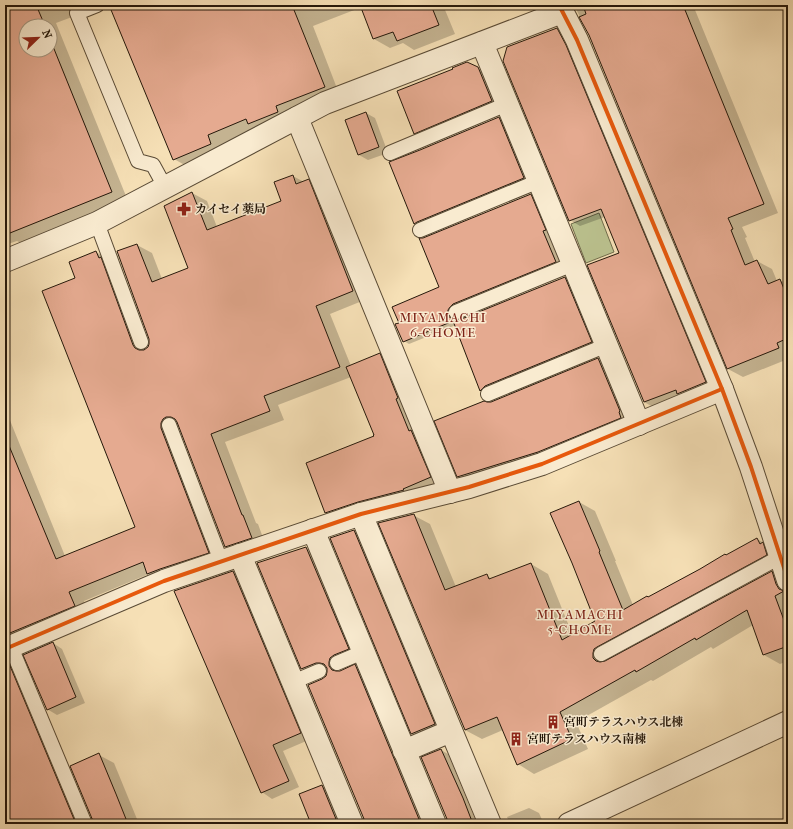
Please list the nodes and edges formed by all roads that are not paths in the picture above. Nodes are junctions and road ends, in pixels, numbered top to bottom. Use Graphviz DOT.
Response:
graph roads {
  1 [pos="97,5"];
  2 [pos="560,8"];
  3 [pos="482,43"];
  4 [pos="507,104"];
  5 [pos="297,118"];
  6 [pos="390,153"];
  7 [pos="539,181"];
  8 [pos="165,187"];
  9 [pos="97,223"];
  10 [pos="420,230"];
  11 [pos="5,260"];
  12 [pos="573,264"];
  13 [pos="456,312"];
  14 [pos="141,342"];
  15 [pos="607,345"];
  16 [pos="722,389"];
  17 [pos="488,394"];
  18 [pos="639,424"];
  19 [pos="169,425"];
  20 [pos="450,492"];
  21 [pos="361,514"];
  22 [pos="313,530"];
  23 [pos="780,557"];
  24 [pos="230,558"];
  25 [pos="788,580"];
  26 [pos="8,648"];
  27 [pos="363,652"];
  28 [pos="601,654"];
  29 [pos="337,663"];
  30 [pos="318,671"];
  31 [pos="293,682"];
  32 [pos="788,722"];
  33 [pos="451,731"];
  34 [pos="404,751"];
  35 [pos="84,824"];
  36 [pos="352,824"];
  37 [pos="435,824"];
  38 [pos="490,824"];
  39 [pos="569,824"];
  1 -- 8 [label="lane"];
  2 -- 3 [label="street"];
  2 -- 16 [label="street"];
  3 -- 4 [label="street"];
  3 -- 5 [label="street"];
  4 -- 6 [label="lane"];
  4 -- 7 [label="street"];
  5 -- 8 [label="street"];
  5 -- 20 [label="street"];
  7 -- 10 [label="lane"];
  7 -- 12 [label="street"];
  8 -- 9 [label="street"];
  9 -- 11 [label="street"];
  9 -- 14 [label="lane"];
  12 -- 13 [label="lane"];
  12 -- 15 [label="street"];
  15 -- 17 [label="lane"];
  15 -- 18 [label="street"];
  16 -- 18 [label="street"];
  16 -- 23 [label="street"];
  18 -- 20 [label="street"];
  19 -- 24 [label="lane"];
  20 -- 21 [label="street"];
  21 -- 22 [label="street"];
  21 -- 33 [label="street"];
  22 -- 24 [label="street"];
  22 -- 27 [label="street"];
  23 -- 25 [label="street"];
  23 -- 28 [label="lane"];
  24 -- 26 [label="street"];
  24 -- 31 [label="street"];
  26 -- 35 [label="lane"];
  27 -- 29 [label="lane"];
  27 -- 34 [label="street"];
  30 -- 31 [label="lane"];
  31 -- 36 [label="street"];
  32 -- 39 [label="street"];
  33 -- 34 [label="street"];
  33 -- 38 [label="street"];
  34 -- 37 [label="street"];
}
